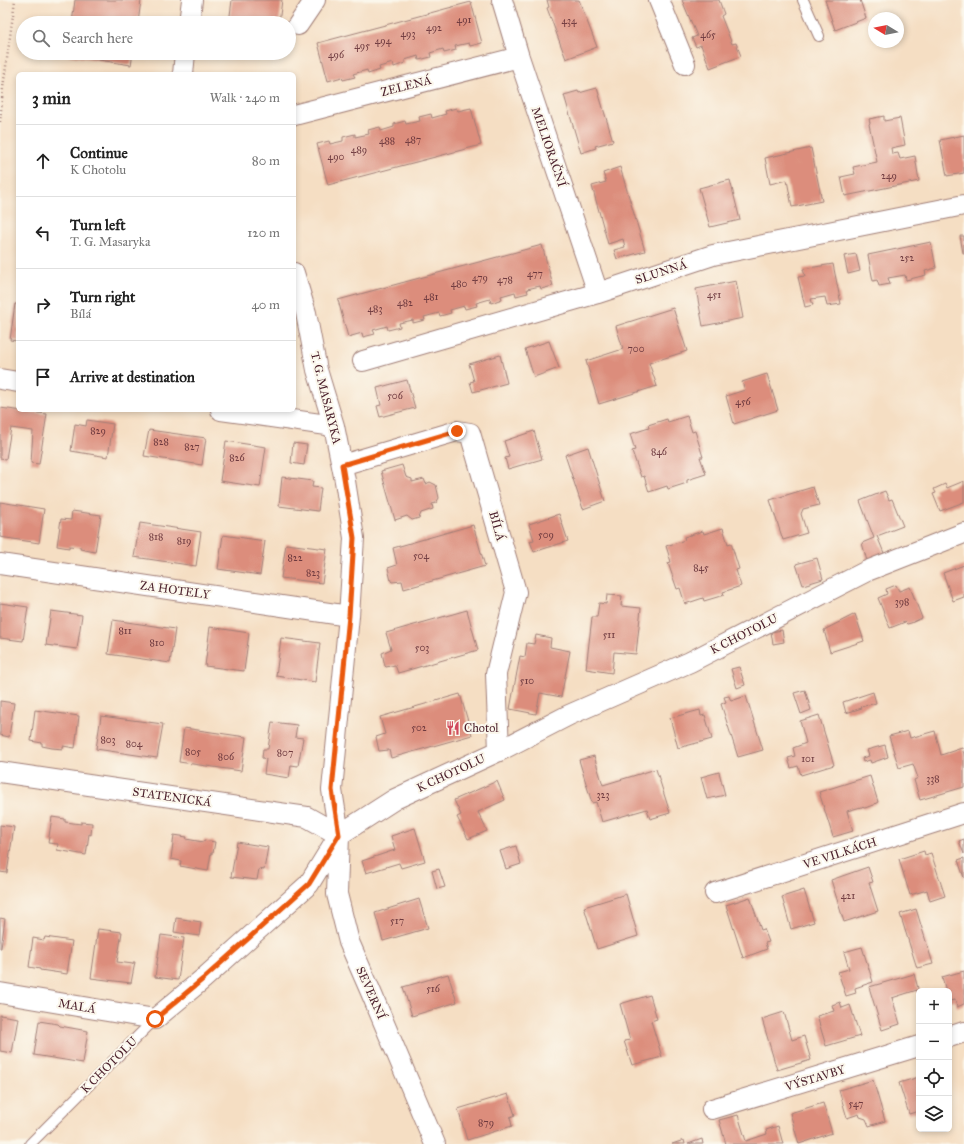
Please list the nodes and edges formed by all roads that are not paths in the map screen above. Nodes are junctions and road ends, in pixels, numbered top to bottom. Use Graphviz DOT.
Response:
graph roads {
  1 [pos="192,0"];
  2 [pos="315,0"];
  3 [pos="502,0"];
  4 [pos="659,0"];
  5 [pos="803,0"];
  6 [pos="190,16"];
  7 [pos="298,25"];
  8 [pos="819,36"];
  9 [pos="519,57"];
  10 [pos="185,60"];
  11 [pos="685,64"];
  12 [pos="183,72"];
  13 [pos="296,114"];
  14 [pos="964,204"];
  15 [pos="296,279"];
  16 [pos="598,292"];
  17 [pos="363,361"];
  18 [pos="0,379"];
  19 [pos="16,382"];
  20 [pos="235,412"];
  21 [pos="334,426"];
  22 [pos="342,465"];
  23 [pos="964,533"];
  24 [pos="0,564"];
  25 [pos="349,616"];
  26 [pos="499,751"];
  27 [pos="0,772"];
  28 [pos="964,813"];
  29 [pos="339,835"];
  30 [pos="715,893"];
  31 [pos="0,993"];
  32 [pos="155,1019"];
  33 [pos="964,1032"];
  34 [pos="952,1036"];
  35 [pos="916,1047"];
  36 [pos="712,1109"];
  37 [pos="30,1144"];
  38 [pos="435,1144"];
  1 -- 6 [label="street"];
  2 -- 7 [label="street"];
  3 -- 9 [label="street, MELIORAČNÍ"];
  4 -- 11 [label="street"];
  5 -- 8 [label="lane"];
  9 -- 13 [label="street, ZELENÁ"];
  9 -- 16 [label="street, MELIORAČNÍ"];
  10 -- 12 [label="street"];
  14 -- 16 [label="street, SLUNNÁ"];
  15 -- 21 [label="street, T. G. MASARYKA"];
  16 -- 17 [label="street, SLUNNÁ"];
  18 -- 19 [label="street"];
  20 -- 21 [label="street"];
  21 -- 22 [label="street, T. G. MASARYKA"];
  22 -- 25 [label="street, T. G. MASARYKA"];
  22 -- 26 [label="street, BÍLÁ"];
  23 -- 26 [label="street, K CHOTOLU"];
  24 -- 25 [label="street, ZA HOTELY"];
  25 -- 29 [label="street, T. G. MASARYKA"];
  26 -- 29 [label="street, K CHOTOLU"];
  27 -- 29 [label="street, STATENICKÁ"];
  28 -- 30 [label="street, VE VILKÁCH"];
  29 -- 32 [label="street, K CHOTOLU"];
  29 -- 38 [label="street, SEVERNÍ"];
  31 -- 32 [label="street, MALÁ"];
  32 -- 37 [label="lane, K CHOTOLU"];
  33 -- 34 [label="street"];
  35 -- 36 [label="street, VÝSTAVBY"];
}
